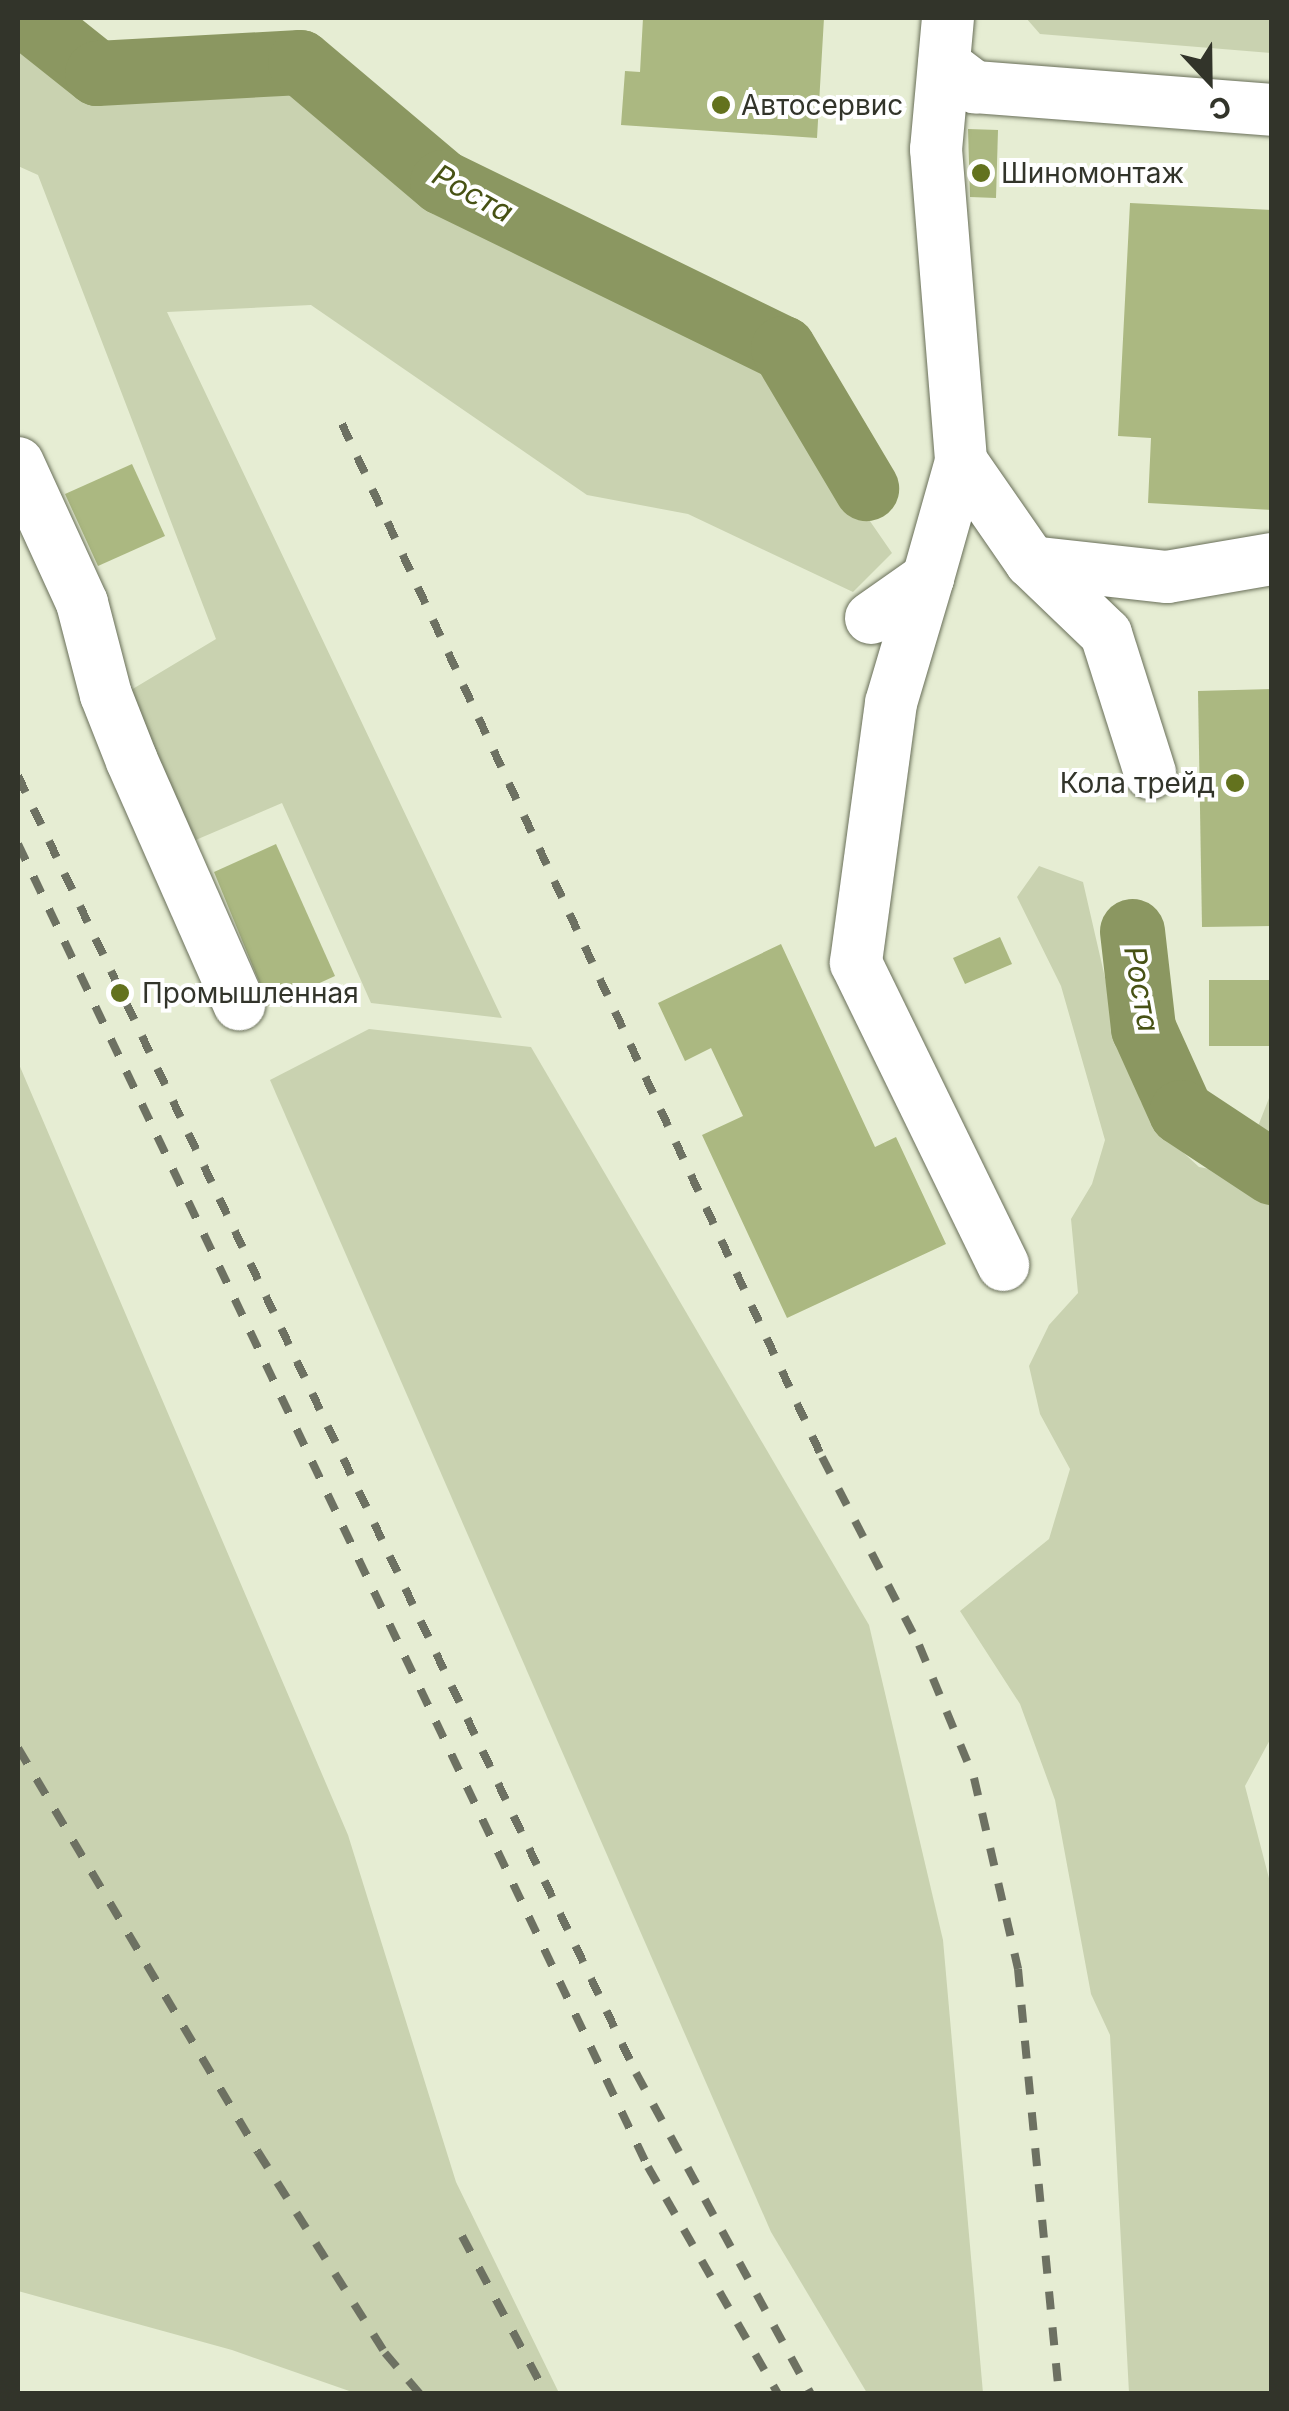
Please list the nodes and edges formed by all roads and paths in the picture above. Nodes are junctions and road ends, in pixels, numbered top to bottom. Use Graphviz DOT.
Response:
graph roads {
  1 [pos="946,41"];
  2 [pos="1272,110"];
  3 [pos="961,461"];
  4 [pos="18,462"];
  5 [pos="1272,559"];
  6 [pos="1032,562"];
  7 [pos="928,578"];
  8 [pos="871,618"];
  9 [pos="1150,773"];
  10 [pos="239,1004"];
  11 [pos="1003,1265"];
  1 -- 2 [label="street"];
  1 -- 3 [label="street"];
  3 -- 6 [label="street"];
  3 -- 7 [label="street"];
  4 -- 10 [label="street"];
  5 -- 6 [label="street"];
  6 -- 9 [label="street"];
  7 -- 8 [label="street"];
  7 -- 11 [label="street"];
}
